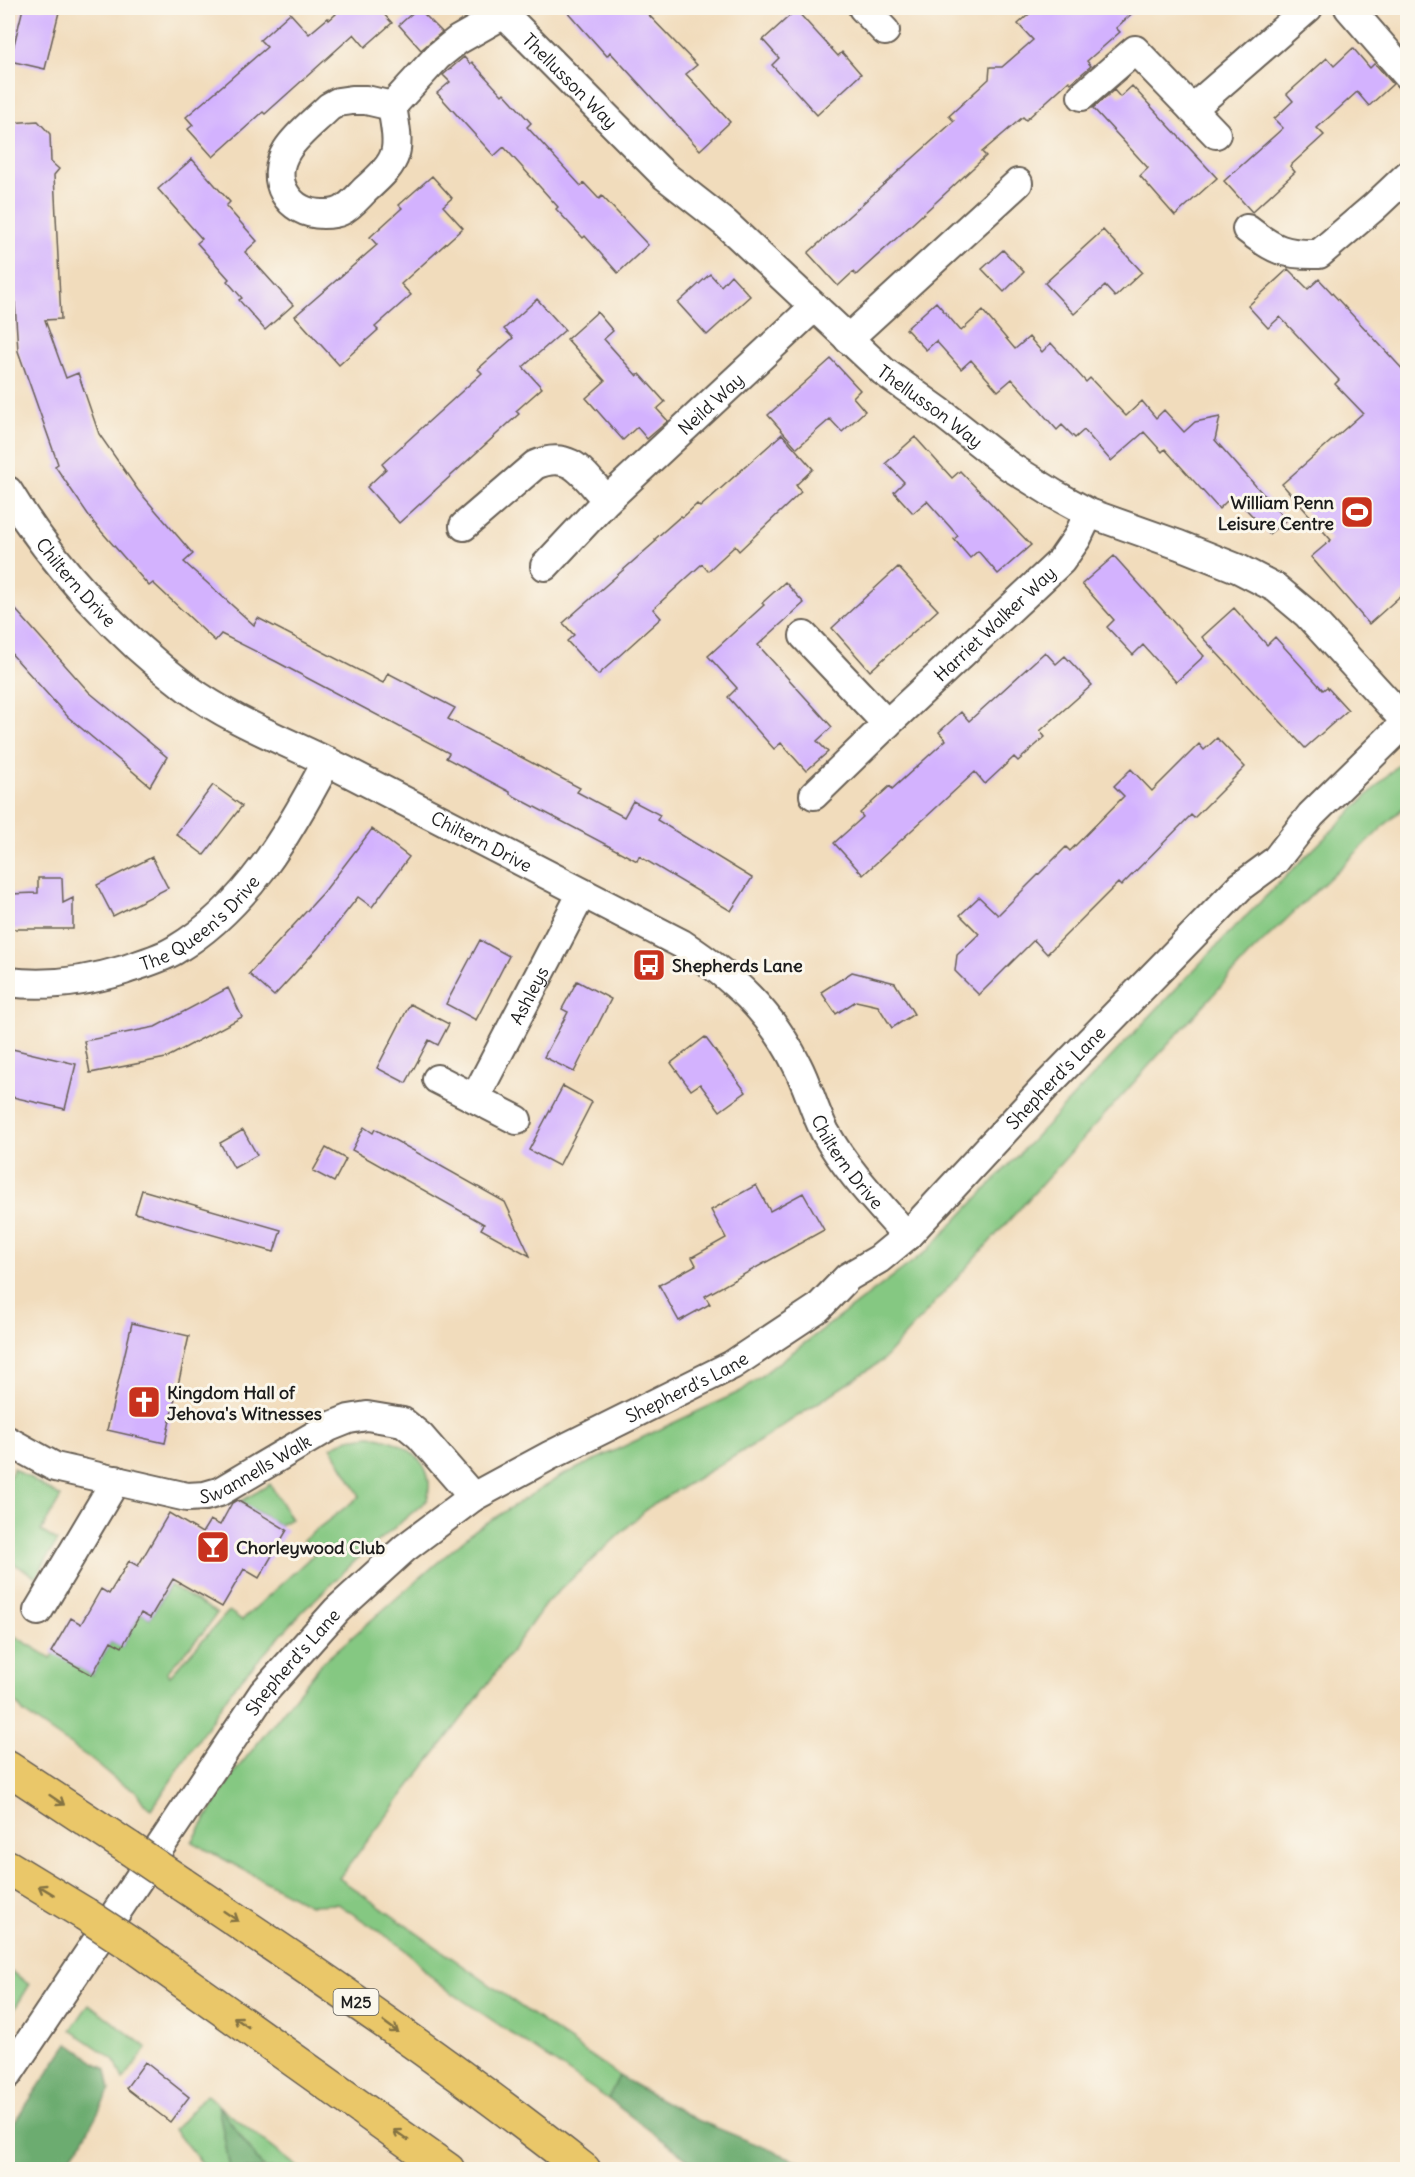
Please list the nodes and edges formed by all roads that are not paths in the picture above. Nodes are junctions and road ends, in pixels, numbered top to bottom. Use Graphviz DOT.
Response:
graph roads {
  1 [pos="863,8"];
  2 [pos="1308,8"];
  3 [pos="507,11"];
  4 [pos="1360,11"];
  5 [pos="885,31"];
  6 [pos="1407,76"];
  7 [pos="1082,96"];
  8 [pos="392,106"];
  9 [pos="1192,109"];
  10 [pos="1216,134"];
  11 [pos="1407,175"];
  12 [pos="1018,183"];
  13 [pos="1247,230"];
  14 [pos="814,307"];
  15 [pos="848,339"];
  16 [pos="8,491"];
  17 [pos="607,500"];
  18 [pos="1089,513"];
  19 [pos="464,526"];
  20 [pos="545,566"];
  21 [pos="804,636"];
  22 [pos="1407,721"];
  23 [pos="886,724"];
  24 [pos="327,761"];
  25 [pos="814,795"];
  26 [pos="582,893"];
  27 [pos="8,982"];
  28 [pos="437,1079"];
  29 [pos="474,1098"];
  30 [pos="517,1120"];
  31 [pos="907,1236"];
  32 [pos="8,1441"];
  33 [pos="116,1480"];
  34 [pos="473,1497"];
  35 [pos="38,1611"];
  36 [pos="8,1768"];
  37 [pos="8,1867"];
  38 [pos="8,2074"];
  39 [pos="448,2169"];
  40 [pos="585,2169"];
  1 -- 5 [label="street"];
  2 -- 9 [label="street"];
  3 -- 8 [label="street, Thellusson Way"];
  3 -- 14 [label="street, Thellusson Way"];
  4 -- 6 [label="street"];
  7 -- 9 [label="street"];
  8 -- 8 [label="street"];
  9 -- 10 [label="street"];
  11 -- 13 [label="street"];
  12 -- 15 [label="street"];
  14 -- 15 [label="street, Thellusson Way"];
  14 -- 17 [label="street, Neild Way"];
  15 -- 18 [label="street, Thellusson Way"];
  16 -- 24 [label="street, Chiltern Drive"];
  17 -- 19 [label="street"];
  17 -- 20 [label="street, Neild Way"];
  18 -- 22 [label="street, Thellusson Way"];
  18 -- 23 [label="street, Harriet Walker Way"];
  21 -- 23 [label="street"];
  22 -- 31 [label="street, Shepherd's Lane"];
  23 -- 25 [label="street, Harriet Walker Way"];
  24 -- 26 [label="street, Chiltern Drive"];
  24 -- 27 [label="street, The Queen's Drive"];
  26 -- 29 [label="street, Ashleys"];
  26 -- 31 [label="street, Chiltern Drive"];
  28 -- 29 [label="street"];
  29 -- 30 [label="street"];
  31 -- 34 [label="street, Shepherd's Lane"];
  32 -- 33 [label="street, Swannells Walk"];
  33 -- 34 [label="street, Swannells Walk"];
  33 -- 35 [label="street"];
  34 -- 38 [label="street, Shepherd's Lane"];
  36 -- 40 [label="highway, M25, one-way, bridge"];
  39 -- 37 [label="highway, one-way, bridge"];
}
